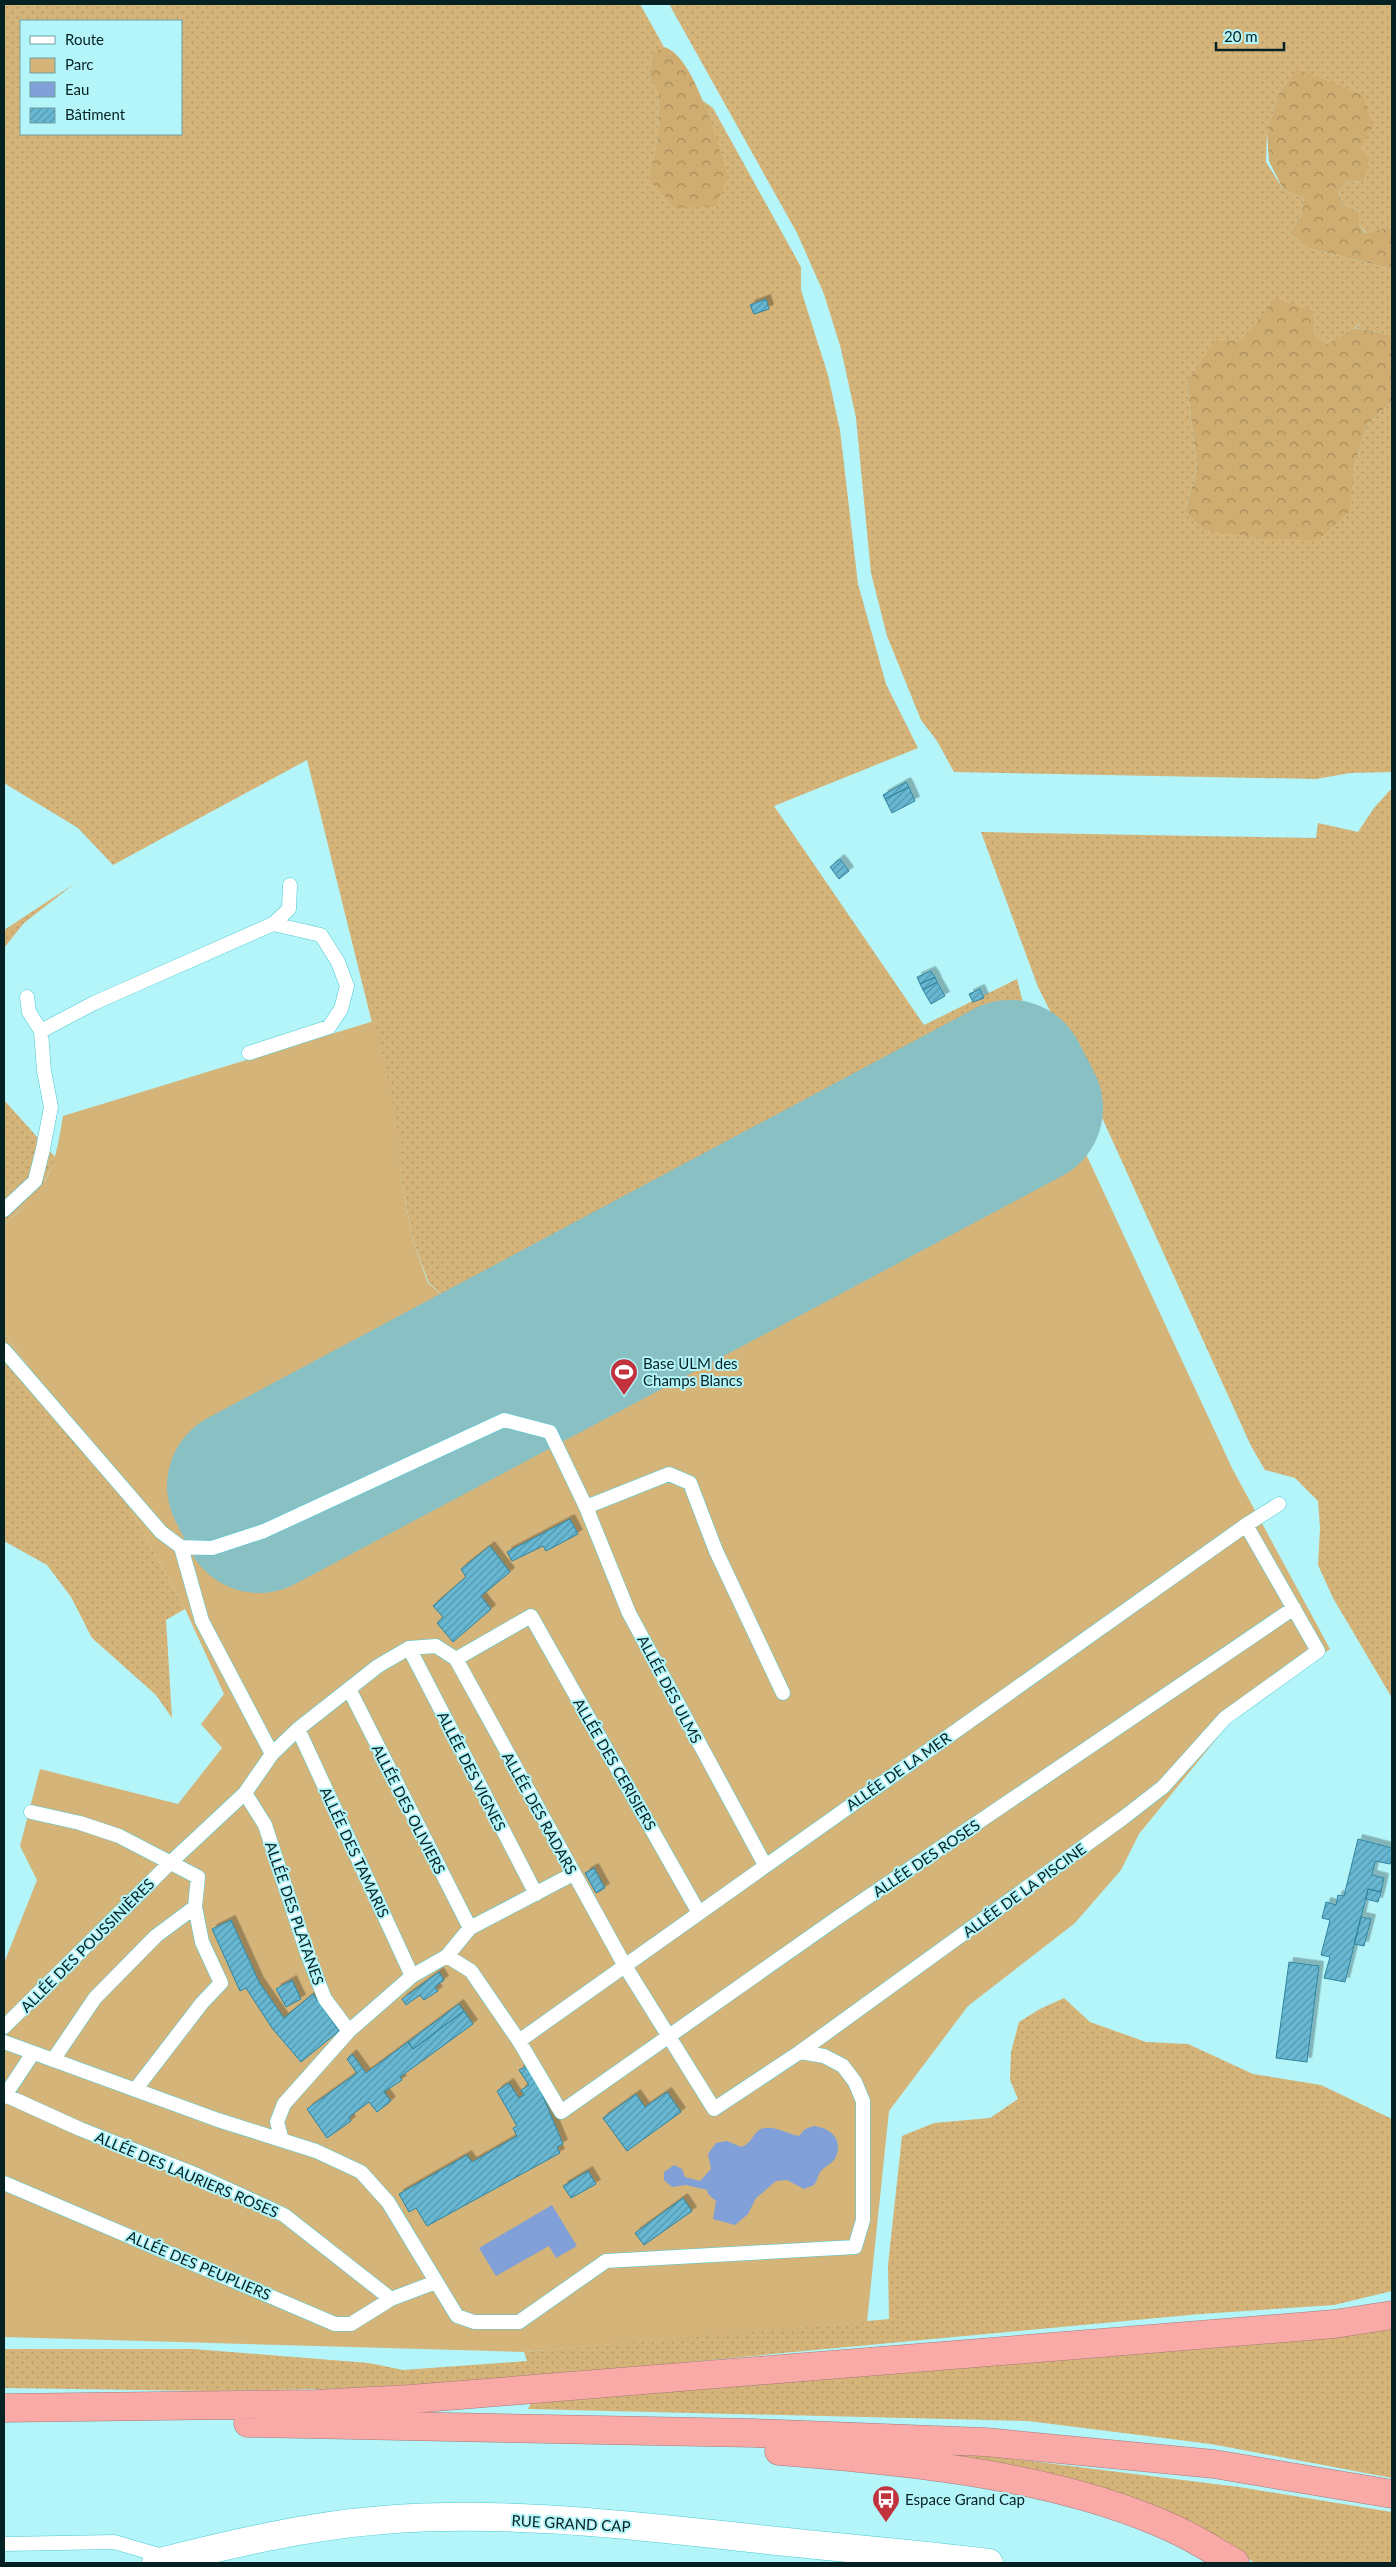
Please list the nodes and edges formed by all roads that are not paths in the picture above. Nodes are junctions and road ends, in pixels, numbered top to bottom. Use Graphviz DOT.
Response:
graph roads {
  1 [pos="290,885"];
  2 [pos="272,924"];
  3 [pos="27,998"];
  4 [pos="41,1031"];
  5 [pos="249,1053"];
  6 [pos="4,1210"];
  7 [pos="4,1350"];
  8 [pos="1279,1504"];
  9 [pos="586,1507"];
  10 [pos="1246,1525"];
  11 [pos="181,1547"];
  12 [pos="1294,1608"];
  13 [pos="409,1648"];
  14 [pos="456,1659"];
  15 [pos="349,1690"];
  16 [pos="783,1693"];
  17 [pos="298,1729"];
  18 [pos="272,1754"];
  19 [pos="245,1793"];
  20 [pos="31,1812"];
  21 [pos="170,1862"];
  22 [pos="765,1865"];
  23 [pos="573,1874"];
  24 [pos="536,1894"];
  25 [pos="195,1908"];
  26 [pos="699,1913"];
  27 [pos="470,1928"];
  28 [pos="447,1956"];
  29 [pos="625,1966"];
  30 [pos="412,1976"];
  31 [pos="4,2027"];
  32 [pos="350,2031"];
  33 [pos="669,2036"];
  34 [pos="4,2042"];
  35 [pos="519,2042"];
  36 [pos="800,2052"];
  37 [pos="33,2053"];
  38 [pos="53,2060"];
  39 [pos="135,2090"];
  40 [pos="5,2096"];
  41 [pos="714,2109"];
  42 [pos="282,2140"];
  43 [pos="4,2183"];
  44 [pos="436,2282"];
  45 [pos="391,2299"];
  46 [pos="1392,2315"];
  47 [pos="4,2408"];
  48 [pos="4,2419"];
  49 [pos="423,2426"];
  50 [pos="1392,2494"];
  51 [pos="4,2544"];
  52 [pos="164,2561"];
  53 [pos="989,2563"];
  54 [pos="1235,2563"];
  1 -- 2 [label="lane"];
  2 -- 4 [label="lane"];
  2 -- 5 [label="lane"];
  3 -- 4 [label="lane"];
  4 -- 6 [label="lane"];
  7 -- 11 [label="lane"];
  8 -- 10 [label="lane, ALLÉE DE LA MER"];
  9 -- 11 [label="lane, ALLÉE DES ULMS"];
  9 -- 16 [label="lane"];
  9 -- 22 [label="lane, ALLÉE DES ULMS"];
  10 -- 12 [label="lane"];
  10 -- 22 [label="lane, ALLÉE DE LA MER"];
  11 -- 18 [label="lane"];
  12 -- 33 [label="lane, ALLÉE DES ROSES"];
  12 -- 36 [label="lane, ALLÉE DE LA PISCINE"];
  13 -- 14 [label="lane"];
  13 -- 15 [label="lane, ALLÉE DES POUSSINIÈRES"];
  13 -- 24 [label="lane, ALLÉE DES VIGNES"];
  14 -- 23 [label="lane, ALLÉE DES RADARS"];
  14 -- 26 [label="lane, ALLÉE DES CERISIERS"];
  15 -- 17 [label="lane, ALLÉE DES POUSSINIÈRES"];
  15 -- 27 [label="lane, ALLÉE DES OLIVIERS"];
  17 -- 18 [label="lane, ALLÉE DES POUSSINIÈRES"];
  17 -- 30 [label="lane, ALLÉE DES TAMARIS"];
  18 -- 19 [label="lane, ALLÉE DES POUSSINIÈRES"];
  19 -- 21 [label="lane, ALLÉE DES POUSSINIÈRES"];
  19 -- 32 [label="lane, ALLÉE DES PLATANES"];
  20 -- 21 [label="lane"];
  21 -- 25 [label="lane"];
  21 -- 31 [label="lane, ALLÉE DES POUSSINIÈRES"];
  22 -- 26 [label="lane, ALLÉE DE LA MER"];
  23 -- 24 [label="lane"];
  23 -- 29 [label="lane, ALLÉE DES RADARS"];
  24 -- 27 [label="lane"];
  25 -- 38 [label="lane"];
  25 -- 39 [label="lane"];
  26 -- 29 [label="lane, ALLÉE DE LA MER"];
  27 -- 28 [label="lane"];
  28 -- 30 [label="lane"];
  28 -- 35 [label="lane"];
  29 -- 33 [label="lane, ALLÉE DES RADARS"];
  29 -- 35 [label="lane, ALLÉE DE LA MER"];
  30 -- 32 [label="lane"];
  32 -- 42 [label="lane"];
  33 -- 35 [label="lane, ALLÉE DES ROSES"];
  33 -- 41 [label="lane, ALLÉE DES RADARS"];
  34 -- 37 [label="lane"];
  36 -- 41 [label="lane, ALLÉE DE LA PISCINE"];
  36 -- 44 [label="lane"];
  37 -- 38 [label="lane"];
  37 -- 40 [label="lane"];
  38 -- 39 [label="lane"];
  39 -- 42 [label="lane"];
  40 -- 45 [label="lane, ALLÉE DES LAURIERS ROSES"];
  42 -- 44 [label="lane"];
  43 -- 45 [label="lane, ALLÉE DES PEUPLIERS"];
  44 -- 45 [label="lane"];
  46 -- 47 [label="highway"];
  48 -- 49 [label="highway"];
  49 -- 50 [label="highway"];
  49 -- 54 [label="highway"];
  51 -- 52 [label="lane"];
  52 -- 53 [label="street, RUE GRAND CAP"];
}
